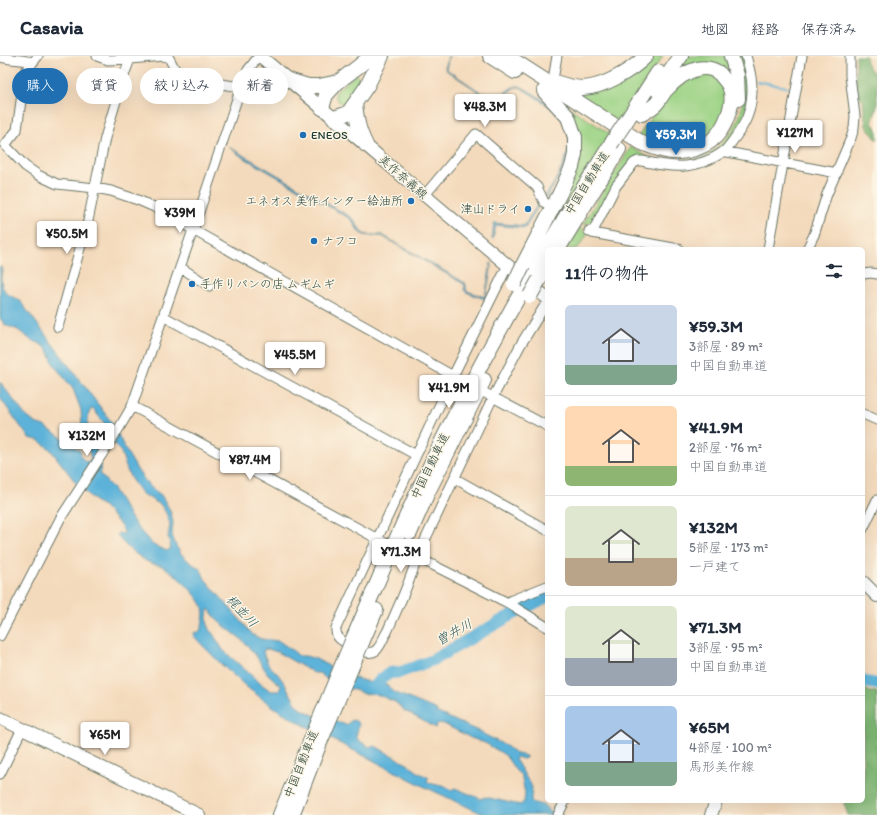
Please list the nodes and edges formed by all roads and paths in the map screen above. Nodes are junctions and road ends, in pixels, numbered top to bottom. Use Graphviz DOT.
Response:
graph roads {
  1 [pos="97,56"];
  2 [pos="260,56"];
  3 [pos="371,56"];
  4 [pos="382,56"];
  5 [pos="490,56"];
  6 [pos="507,56"];
  7 [pos="557,56"];
  8 [pos="646,56"];
  9 [pos="669,56"];
  10 [pos="681,56"];
  11 [pos="731,56"];
  12 [pos="746,56"];
  13 [pos="802,56"];
  14 [pos="850,56"];
  15 [pos="0,57"];
  16 [pos="130,58"];
  17 [pos="35,59"];
  18 [pos="250,68"];
  19 [pos="274,68"];
  20 [pos="554,74"];
  21 [pos="536,75"];
  22 [pos="288,80"];
  23 [pos="338,82"];
  24 [pos="232,86"];
  25 [pos="544,91"];
  26 [pos="355,103"];
  27 [pos="235,104"];
  28 [pos="322,108"];
  29 [pos="334,118"];
  30 [pos="634,120"];
  31 [pos="3,143"];
  32 [pos="366,145"];
  33 [pos="615,147"];
  34 [pos="725,151"];
  35 [pos="783,163"];
  36 [pos="837,173"];
  37 [pos="95,188"];
  38 [pos="424,196"];
  39 [pos="550,206"];
  40 [pos="193,230"];
  41 [pos="547,247"];
  42 [pos="559,247"];
  43 [pos="669,247"];
  44 [pos="768,247"];
  45 [pos="808,247"];
  46 [pos="545,250"];
  47 [pos="180,266"];
  48 [pos="545,268"];
  49 [pos="505,271"];
  50 [pos="531,273"];
  51 [pos="865,274"];
  52 [pos="877,274"];
  53 [pos="209,286"];
  54 [pos="522,290"];
  55 [pos="545,303"];
  56 [pos="163,316"];
  57 [pos="58,327"];
  58 [pos="453,376"];
  59 [pos="462,381"];
  60 [pos="489,395"];
  61 [pos="132,406"];
  62 [pos="865,415"];
  63 [pos="877,420"];
  64 [pos="545,425"];
  65 [pos="416,455"];
  66 [pos="454,478"];
  67 [pos="877,500"];
  68 [pos="865,525"];
  69 [pos="545,529"];
  70 [pos="378,539"];
  71 [pos="387,544"];
  72 [pos="407,552"];
  73 [pos="417,557"];
  74 [pos="545,587"];
  75 [pos="509,604"];
  76 [pos="545,626"];
  77 [pos="0,636"];
  78 [pos="357,643"];
  79 [pos="0,718"];
  80 [pos="22,729"];
  81 [pos="317,738"];
  82 [pos="0,774"];
  83 [pos="564,803"];
  84 [pos="199,815"];
  85 [pos="280,815"];
  86 [pos="292,815"];
  87 [pos="558,815"];
  1 -- 16 [label="street"];
  2 -- 18 [label="street"];
  2 -- 19 [label="main road, 美作奈義線"];
  3 -- 23 [label="highway"];
  4 -- 26 [label="highway"];
  5 -- 25 [label="highway"];
  6 -- 21 [label="highway"];
  7 -- 20 [label="street"];
  8 -- 21 [label="highway"];
  9 -- 30 [label="highway, 中国自動車道"];
  10 -- 30 [label="highway, 中国自動車道"];
  11 -- 25 [label="highway"];
  12 -- 34 [label="street"];
  13 -- 35 [label="street"];
  14 -- 36 [label="street"];
  15 -- 17 [label="street"];
  16 -- 24 [label="street"];
  16 -- 37 [label="street"];
  17 -- 31 [label="street"];
  21 -- 30 [label="highway"];
  22 -- 23 [label="highway"];
  22 -- 28 [label="main road, 美作奈義線"];
  23 -- 28 [label="highway"];
  25 -- 50 [label="highway"];
  26 -- 29 [label="highway"];
  26 -- 32 [label="highway"];
  27 -- 40 [label="street"];
  28 -- 29 [label="main road, 美作奈義線"];
  29 -- 32 [label="main road, 美作奈義線"];
  30 -- 33 [label="highway, 中国自動車道, bridge"];
  31 -- 37 [label="street"];
  32 -- 38 [label="main road, 美作奈義線"];
  33 -- 41 [label="highway, 中国自動車道"];
  33 -- 42 [label="highway, 中国自動車道"];
  34 -- 35 [label="street"];
  34 -- 43 [label="street"];
  35 -- 36 [label="street"];
  35 -- 44 [label="street"];
  36 -- 45 [label="street"];
  37 -- 40 [label="street"];
  37 -- 57 [label="street"];
  38 -- 39 [label="street"];
  38 -- 55 [label="main road, 美作奈義線"];
  40 -- 47 [label="street"];
  40 -- 58 [label="street"];
  46 -- 50 [label="highway, 中国自動車道"];
  47 -- 53 [label="street"];
  47 -- 56 [label="street"];
  48 -- 50 [label="highway, 中国自動車道"];
  49 -- 58 [label="street"];
  50 -- 54 [label="highway, 中国自動車道, bridge"];
  50 -- 54 [label="highway, bridge"];
  51 -- 52 [label="street"];
  54 -- 78 [label="highway, 中国自動車道"];
  54 -- 78 [label="highway, 中国自動車道"];
  55 -- 60 [label="street"];
  56 -- 61 [label="street"];
  56 -- 65 [label="street"];
  58 -- 59 [label="street"];
  58 -- 65 [label="street"];
  60 -- 64 [label="street"];
  60 -- 66 [label="street"];
  61 -- 70 [label="street"];
  61 -- 77 [label="street"];
  62 -- 63 [label="street"];
  65 -- 70 [label="street"];
  66 -- 69 [label="street"];
  66 -- 73 [label="street"];
  67 -- 68 [label="street"];
  70 -- 71 [label="street"];
  70 -- 73 [label="street"];
  72 -- 73 [label="street"];
  73 -- 75 [label="street"];
  74 -- 75 [label="street"];
  75 -- 76 [label="street"];
  78 -- 81 [label="highway, 中国自動車道, bridge"];
  79 -- 80 [label="main road"];
  80 -- 82 [label="street"];
  80 -- 84 [label="main road"];
  81 -- 85 [label="highway, 中国自動車道"];
  81 -- 86 [label="highway, 中国自動車道"];
  83 -- 87 [label="street"];
}
